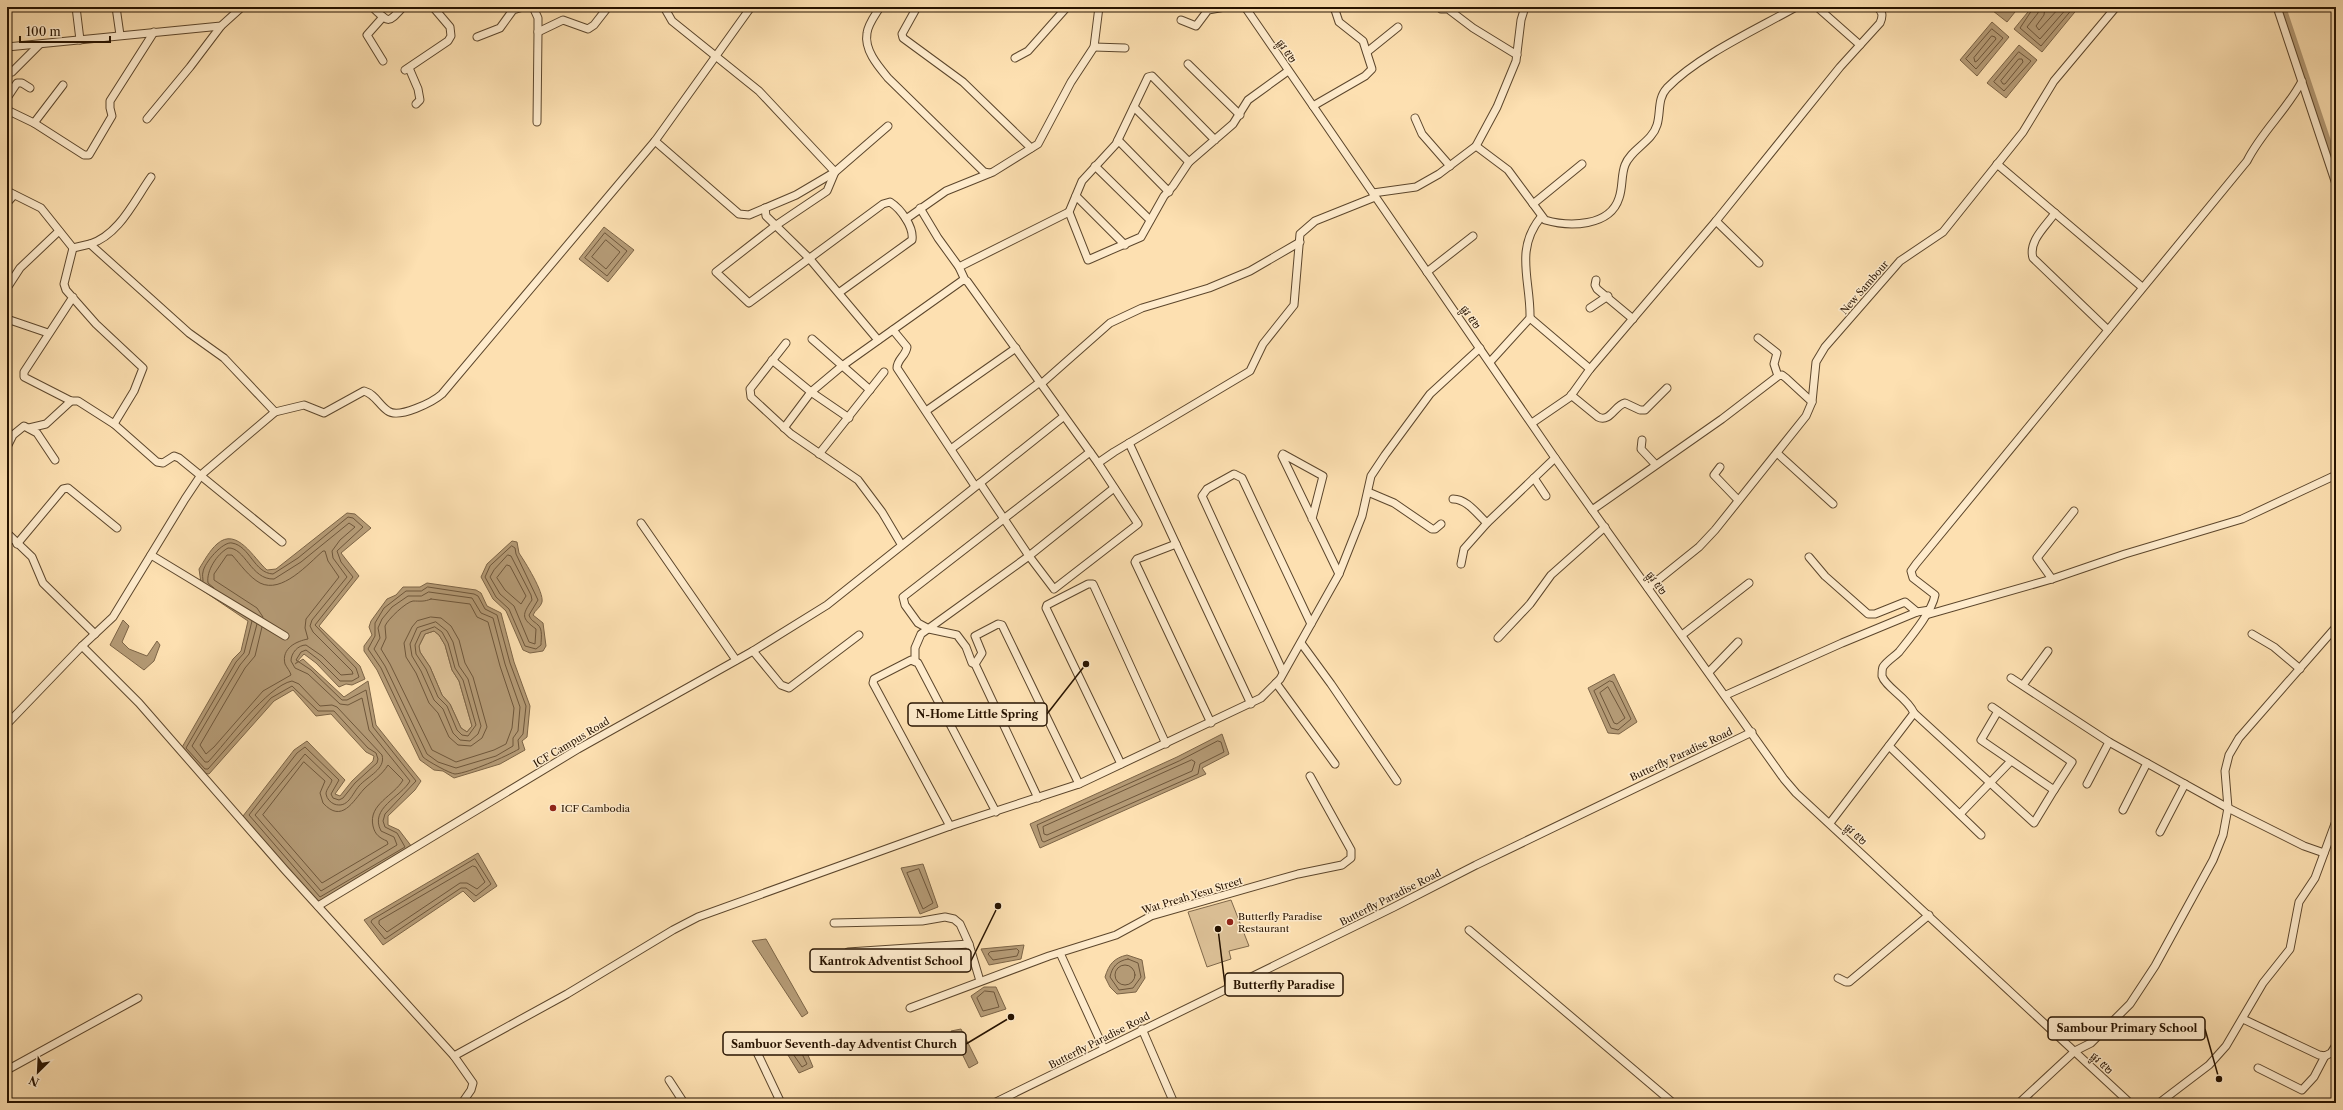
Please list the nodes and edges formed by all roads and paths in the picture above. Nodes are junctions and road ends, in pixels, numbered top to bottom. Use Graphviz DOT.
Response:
graph roads {
  1 [pos="76,7"];
  2 [pos="116,7"];
  3 [pos="242,7"];
  4 [pos="372,7"];
  5 [pos="403,7"];
  6 [pos="523,7"];
  7 [pos="533,7"];
  8 [pos="608,7"];
  9 [pos="664,7"];
  10 [pos="740,7"];
  11 [pos="880,7"];
  12 [pos="917,7"];
  13 [pos="1099,7"];
  14 [pos="1225,7"];
  15 [pos="1245,7"];
  16 [pos="1525,7"];
  17 [pos="1796,7"];
  18 [pos="1817,7"];
  19 [pos="1877,7"];
  20 [pos="2116,7"];
  21 [pos="2277,7"];
  22 [pos="435,8"];
  23 [pos="750,8"];
  24 [pos="1063,8"];
  25 [pos="1441,9"];
  26 [pos="1335,10"];
  27 [pos="383,17"];
  28 [pos="1181,20"];
  29 [pos="220,26"];
  30 [pos="1398,27"];
  31 [pos="154,32"];
  32 [pos="538,32"];
  33 [pos="120,35"];
  34 [pos="477,37"];
  35 [pos="80,40"];
  36 [pos="39,45"];
  37 [pos="1860,45"];
  38 [pos="7,47"];
  39 [pos="1094,47"];
  40 [pos="1125,48"];
  41 [pos="1367,52"];
  42 [pos="1517,55"];
  43 [pos="716,57"];
  44 [pos="1015,58"];
  45 [pos="383,61"];
  46 [pos="1188,64"];
  47 [pos="1288,71"];
  48 [pos="12,72"];
  49 [pos="2302,81"];
  50 [pos="63,85"];
  51 [pos="30,88"];
  52 [pos="7,98"];
  53 [pos="416,104"];
  54 [pos="1313,106"];
  55 [pos="1134,107"];
  56 [pos="7,110"];
  57 [pos="1240,115"];
  58 [pos="1415,118"];
  59 [pos="147,119"];
  60 [pos="536,122"];
  61 [pos="34,123"];
  62 [pos="888,126"];
  63 [pos="1118,140"];
  64 [pos="1215,140"];
  65 [pos="655,141"];
  66 [pos="1476,146"];
  67 [pos="1031,148"];
  68 [pos="1189,162"];
  69 [pos="1582,164"];
  70 [pos="1997,164"];
  71 [pos="1095,166"];
  72 [pos="1450,166"];
  73 [pos="835,172"];
  74 [pos="989,173"];
  75 [pos="151,177"];
  76 [pos="2336,184"];
  77 [pos="7,191"];
  78 [pos="1169,192"];
  79 [pos="14,195"];
  80 [pos="1374,195"];
  81 [pos="1076,196"];
  82 [pos="7,203"];
  83 [pos="1533,204"];
  84 [pos="765,208"];
  85 [pos="920,208"];
  86 [pos="1069,212"];
  87 [pos="2056,213"];
  88 [pos="1541,217"];
  89 [pos="906,219"];
  90 [pos="1150,220"];
  91 [pos="1716,221"];
  92 [pos="775,226"];
  93 [pos="59,231"];
  94 [pos="1473,236"];
  95 [pos="1300,242"];
  96 [pos="90,244"];
  97 [pos="1125,245"];
  98 [pos="73,248"];
  99 [pos="809,258"];
  100 [pos="1759,263"];
  101 [pos="959,267"];
  102 [pos="1427,272"];
  103 [pos="965,280"];
  104 [pos="1596,280"];
  105 [pos="2142,287"];
  106 [pos="7,288"];
  107 [pos="840,292"];
  108 [pos="1608,296"];
  109 [pos="73,297"];
  110 [pos="1590,308"];
  111 [pos="1530,318"];
  112 [pos="7,319"];
  113 [pos="1633,319"];
  114 [pos="893,330"];
  115 [pos="2108,330"];
  116 [pos="48,333"];
  117 [pos="1758,338"];
  118 [pos="812,339"];
  119 [pos="878,340"];
  120 [pos="786,344"];
  121 [pos="1016,348"];
  122 [pos="1480,348"];
  123 [pos="772,360"];
  124 [pos="1490,362"];
  125 [pos="842,366"];
  126 [pos="1590,369"];
  127 [pos="884,372"];
  128 [pos="1778,376"];
  129 [pos="1041,383"];
  130 [pos="1667,388"];
  131 [pos="870,390"];
  132 [pos="811,392"];
  133 [pos="1571,395"];
  134 [pos="71,401"];
  135 [pos="1812,402"];
  136 [pos="926,411"];
  137 [pos="275,412"];
  138 [pos="1064,417"];
  139 [pos="849,418"];
  140 [pos="1532,423"];
  141 [pos="114,424"];
  142 [pos="29,428"];
  143 [pos="784,428"];
  144 [pos="1642,440"];
  145 [pos="1128,443"];
  146 [pos="7,447"];
  147 [pos="951,449"];
  148 [pos="1090,452"];
  149 [pos="1777,453"];
  150 [pos="819,454"];
  151 [pos="1555,458"];
  152 [pos="55,460"];
  153 [pos="1098,464"];
  154 [pos="1655,464"];
  155 [pos="1720,467"];
  156 [pos="202,475"];
  157 [pos="2336,475"];
  158 [pos="1534,478"];
  159 [pos="978,485"];
  160 [pos="1114,488"];
  161 [pos="1368,492"];
  162 [pos="1546,496"];
  163 [pos="1453,499"];
  164 [pos="1738,500"];
  165 [pos="1833,504"];
  166 [pos="1592,510"];
  167 [pos="2074,512"];
  168 [pos="1312,519"];
  169 [pos="1004,520"];
  170 [pos="1487,523"];
  171 [pos="641,524"];
  172 [pos="1441,524"];
  173 [pos="1605,527"];
  174 [pos="117,528"];
  175 [pos="8,536"];
  176 [pos="282,542"];
  177 [pos="17,544"];
  178 [pos="901,544"];
  179 [pos="1176,544"];
  180 [pos="151,555"];
  181 [pos="1029,556"];
  182 [pos="1809,557"];
  183 [pos="1461,564"];
  184 [pos="1339,574"];
  185 [pos="2052,579"];
  186 [pos="1749,583"];
  187 [pos="1648,588"];
  188 [pos="1917,612"];
  189 [pos="1928,612"];
  190 [pos="1310,624"];
  191 [pos="2336,627"];
  192 [pos="929,629"];
  193 [pos="95,634"];
  194 [pos="2252,634"];
  195 [pos="859,635"];
  196 [pos="1682,635"];
  197 [pos="286,636"];
  198 [pos="1498,638"];
  199 [pos="1738,642"];
  200 [pos="1301,643"];
  201 [pos="82,646"];
  202 [pos="753,651"];
  203 [pos="2048,651"];
  204 [pos="736,660"];
  205 [pos="915,660"];
  206 [pos="975,664"];
  207 [pos="2300,669"];
  208 [pos="1283,672"];
  209 [pos="1709,672"];
  210 [pos="2011,678"];
  211 [pos="1276,683"];
  212 [pos="2022,685"];
  213 [pos="1726,695"];
  214 [pos="1251,704"];
  215 [pos="1914,713"];
  216 [pos="1211,723"];
  217 [pos="7,724"];
  218 [pos="1752,732"];
  219 [pos="2109,742"];
  220 [pos="1166,744"];
  221 [pos="1889,746"];
  222 [pos="2011,761"];
  223 [pos="2147,763"];
  224 [pos="1121,764"];
  225 [pos="1335,764"];
  226 [pos="1310,776"];
  227 [pos="1397,781"];
  228 [pos="1990,782"];
  229 [pos="1079,784"];
  230 [pos="2087,784"];
  231 [pos="2185,784"];
  232 [pos="2054,790"];
  233 [pos="1038,798"];
  234 [pos="2228,808"];
  235 [pos="2123,810"];
  236 [pos="996,812"];
  237 [pos="1960,814"];
  238 [pos="2336,821"];
  239 [pos="1830,823"];
  240 [pos="950,826"];
  241 [pos="2160,832"];
  242 [pos="1981,835"];
  243 [pos="2324,853"];
  244 [pos="318,906"];
  245 [pos="1929,915"];
  246 [pos="834,923"];
  247 [pos="1469,930"];
  248 [pos="970,944"];
  249 [pos="848,952"];
  250 [pos="1060,953"];
  251 [pos="1838,978"];
  252 [pos="980,981"];
  253 [pos="138,998"];
  254 [pos="910,1008"];
  255 [pos="2243,1019"];
  256 [pos="1142,1029"];
  257 [pos="753,1044"];
  258 [pos="2336,1045"];
  259 [pos="1104,1049"];
  260 [pos="2075,1051"];
  261 [pos="454,1056"];
  262 [pos="2325,1056"];
  263 [pos="2258,1068"];
  264 [pos="7,1070"];
  265 [pos="669,1080"];
  266 [pos="681,1102"];
  267 [pos="462,1103"];
  268 [pos="781,1103"];
  269 [pos="994,1103"];
  270 [pos="1174,1103"];
  271 [pos="1673,1103"];
  272 [pos="2019,1103"];
  273 [pos="2130,1103"];
  274 [pos="2159,1103"];
  1 -- 35 [label="street"];
  2 -- 33 [label="street"];
  3 -- 29 [label="street"];
  4 -- 27 [label="street"];
  5 -- 27 [label="street"];
  6 -- 34 [label="street"];
  7 -- 32 [label="street"];
  8 -- 32 [label="street"];
  9 -- 43 [label="street"];
  10 -- 23 [label="street"];
  11 -- 74 [label="street"];
  12 -- 67 [label="street"];
  13 -- 39 [label="street"];
  14 -- 28 [label="street"];
  15 -- 47 [label="street, ផ្លូវ ៥២"];
  16 -- 42 [label="street"];
  17 -- 88 [label="street"];
  18 -- 37 [label="street"];
  19 -- 37 [label="street"];
  20 -- 70 [label="street, New Sambour"];
  21 -- 49 [label="street"];
  22 -- 53 [label="street"];
  23 -- 43 [label="street"];
  24 -- 44 [label="street"];
  25 -- 42 [label="street"];
  26 -- 41 [label="street"];
  27 -- 45 [label="street"];
  29 -- 31 [label="street"];
  29 -- 59 [label="street"];
  30 -- 41 [label="street"];
  31 -- 33 [label="street"];
  31 -- 61 [label="street"];
  32 -- 60 [label="street"];
  33 -- 35 [label="street"];
  35 -- 36 [label="street"];
  36 -- 38 [label="street"];
  36 -- 48 [label="street"];
  37 -- 91 [label="street"];
  39 -- 40 [label="street"];
  39 -- 67 [label="street"];
  41 -- 54 [label="street"];
  42 -- 66 [label="street"];
  43 -- 65 [label="street"];
  43 -- 73 [label="street"];
  46 -- 57 [label="street"];
  47 -- 54 [label="street, ផ្លូវ ៥២"];
  47 -- 57 [label="street"];
  49 -- 76 [label="street"];
  49 -- 105 [label="street"];
  50 -- 61 [label="street"];
  51 -- 52 [label="street"];
  54 -- 80 [label="street, ផ្លូវ ៥២"];
  55 -- 63 [label="street"];
  55 -- 64 [label="street"];
  55 -- 68 [label="street"];
  56 -- 61 [label="street"];
  57 -- 64 [label="street"];
  58 -- 72 [label="street"];
  62 -- 73 [label="street"];
  63 -- 71 [label="street"];
  63 -- 78 [label="street"];
  64 -- 68 [label="street"];
  65 -- 84 [label="street"];
  65 -- 137 [label="street"];
  66 -- 72 [label="street"];
  66 -- 83 [label="street"];
  67 -- 74 [label="street"];
  68 -- 78 [label="street"];
  69 -- 83 [label="street"];
  70 -- 87 [label="street"];
  70 -- 135 [label="street, New Sambour"];
  71 -- 81 [label="street"];
  71 -- 90 [label="street"];
  72 -- 80 [label="street"];
  73 -- 84 [label="street"];
  73 -- 92 [label="street"];
  74 -- 85 [label="street"];
  75 -- 96 [label="street"];
  77 -- 79 [label="street"];
  78 -- 90 [label="street"];
  79 -- 82 [label="street"];
  79 -- 93 [label="street"];
  80 -- 95 [label="street"];
  80 -- 102 [label="street, ផ្លូវ ៥២"];
  81 -- 86 [label="street"];
  81 -- 97 [label="street"];
  83 -- 88 [label="street"];
  84 -- 92 [label="street"];
  85 -- 89 [label="street"];
  85 -- 101 [label="street"];
  86 -- 97 [label="street"];
  86 -- 101 [label="street"];
  87 -- 105 [label="street"];
  87 -- 115 [label="street"];
  88 -- 111 [label="street"];
  89 -- 99 [label="street"];
  89 -- 107 [label="street"];
  90 -- 97 [label="street"];
  91 -- 100 [label="street"];
  91 -- 113 [label="street"];
  92 -- 99 [label="street"];
  92 -- 99 [label="street"];
  93 -- 98 [label="street"];
  93 -- 106 [label="street"];
  94 -- 102 [label="street"];
  95 -- 129 [label="street"];
  95 -- 145 [label="street"];
  96 -- 98 [label="street"];
  96 -- 137 [label="street"];
  98 -- 109 [label="street"];
  99 -- 107 [label="street"];
  101 -- 103 [label="street"];
  102 -- 122 [label="street, ផ្លូវ ៥២"];
  103 -- 114 [label="street"];
  103 -- 121 [label="street"];
  104 -- 108 [label="street"];
  105 -- 115 [label="street"];
  107 -- 119 [label="street"];
  108 -- 110 [label="street"];
  108 -- 113 [label="street"];
  109 -- 116 [label="street"];
  109 -- 141 [label="street"];
  111 -- 124 [label="street"];
  111 -- 126 [label="street"];
  112 -- 116 [label="street"];
  113 -- 126 [label="street"];
  114 -- 119 [label="street"];
  114 -- 136 [label="street"];
  115 -- 189 [label="street"];
  116 -- 134 [label="street"];
  117 -- 128 [label="street"];
  118 -- 125 [label="street"];
  119 -- 125 [label="street"];
  120 -- 123 [label="street"];
  121 -- 129 [label="street"];
  121 -- 136 [label="street"];
  122 -- 124 [label="street, ផ្លូវ ៥២"];
  122 -- 161 [label="street"];
  123 -- 132 [label="street"];
  123 -- 143 [label="street"];
  124 -- 140 [label="street, ផ្លូវ ៥២"];
  125 -- 131 [label="street"];
  125 -- 132 [label="street"];
  126 -- 133 [label="street"];
  127 -- 131 [label="street"];
  128 -- 135 [label="street"];
  128 -- 154 [label="street"];
  129 -- 138 [label="street"];
  129 -- 147 [label="street"];
  130 -- 133 [label="street"];
  131 -- 139 [label="street"];
  132 -- 139 [label="street"];
  132 -- 143 [label="street"];
  133 -- 140 [label="street"];
  134 -- 141 [label="street"];
  134 -- 142 [label="street"];
  135 -- 149 [label="street, New Sambour"];
  136 -- 147 [label="street"];
  137 -- 156 [label="street"];
  138 -- 148 [label="street"];
  138 -- 159 [label="street, ICF Campus Road"];
  139 -- 150 [label="street"];
  140 -- 151 [label="street, ផ្លូវ ៥២"];
  141 -- 156 [label="street"];
  142 -- 146 [label="street"];
  142 -- 152 [label="street"];
  143 -- 150 [label="street"];
  144 -- 154 [label="street"];
  145 -- 153 [label="street"];
  145 -- 179 [label="street"];
  147 -- 159 [label="street"];
  148 -- 153 [label="street"];
  148 -- 169 [label="street"];
  149 -- 164 [label="street, New Sambour"];
  149 -- 165 [label="street"];
  150 -- 178 [label="street"];
  151 -- 158 [label="street"];
  151 -- 166 [label="street, ផ្លូវ ៥២"];
  153 -- 160 [label="street"];
  154 -- 166 [label="street"];
  155 -- 164 [label="street"];
  156 -- 176 [label="street"];
  156 -- 180 [label="street"];
  157 -- 185 [label="street"];
  158 -- 162 [label="street"];
  158 -- 170 [label="street"];
  159 -- 169 [label="street"];
  159 -- 178 [label="street, ICF Campus Road"];
  160 -- 181 [label="street"];
  160 -- 181 [label="street"];
  161 -- 172 [label="street"];
  161 -- 184 [label="street"];
  163 -- 170 [label="street"];
  164 -- 187 [label="street, New Sambour"];
  166 -- 173 [label="street, ផ្លូវ ៥២"];
  167 -- 185 [label="street"];
  168 -- 168 [label="street"];
  168 -- 184 [label="street"];
  169 -- 181 [label="street"];
  169 -- 192 [label="street"];
  170 -- 183 [label="street"];
  171 -- 204 [label="street"];
  173 -- 187 [label="street, ផ្លូវ ៥២"];
  173 -- 198 [label="street"];
  174 -- 177 [label="street"];
  175 -- 177 [label="street"];
  177 -- 193 [label="street"];
  178 -- 202 [label="street, ICF Campus Road"];
  179 -- 214 [label="street"];
  179 -- 216 [label="street"];
  180 -- 193 [label="street"];
  180 -- 197 [label="street"];
  181 -- 192 [label="street"];
  182 -- 188 [label="street"];
  184 -- 190 [label="street"];
  185 -- 189 [label="street"];
  186 -- 196 [label="street"];
  187 -- 196 [label="street, ផ្លូវ ៥២"];
  188 -- 189 [label="street"];
  188 -- 213 [label="street"];
  189 -- 215 [label="street"];
  190 -- 200 [label="street"];
  190 -- 208 [label="street"];
  191 -- 207 [label="street"];
  192 -- 205 [label="street"];
  192 -- 206 [label="street"];
  193 -- 201 [label="street"];
  194 -- 207 [label="street"];
  195 -- 202 [label="street"];
  196 -- 209 [label="street, ផ្លូវ ៥២"];
  199 -- 209 [label="street"];
  200 -- 208 [label="street"];
  200 -- 227 [label="street"];
  201 -- 217 [label="street"];
  201 -- 244 [label="street"];
  202 -- 204 [label="street, ICF Campus Road"];
  203 -- 212 [label="street"];
  204 -- 244 [label="street, ICF Campus Road"];
  205 -- 236 [label="street"];
  205 -- 240 [label="street"];
  206 -- 229 [label="street"];
  206 -- 233 [label="street"];
  207 -- 234 [label="street"];
  208 -- 211 [label="street"];
  209 -- 213 [label="street, ផ្លូវ ៥២"];
  210 -- 212 [label="street"];
  211 -- 214 [label="street"];
  211 -- 225 [label="street"];
  212 -- 219 [label="street"];
  213 -- 218 [label="street, ផ្លូវ ៥២"];
  214 -- 216 [label="street"];
  215 -- 221 [label="street"];
  215 -- 228 [label="street"];
  216 -- 220 [label="street"];
  218 -- 239 [label="street, ផ្លូវ ៥២"];
  218 -- 256 [label="street, Butterfly Paradise Road"];
  219 -- 223 [label="street"];
  219 -- 230 [label="street"];
  220 -- 224 [label="street"];
  220 -- 224 [label="street"];
  221 -- 237 [label="street"];
  221 -- 239 [label="street"];
  222 -- 228 [label="street"];
  222 -- 232 [label="street"];
  222 -- 232 [label="street"];
  223 -- 231 [label="street"];
  223 -- 235 [label="street"];
  224 -- 229 [label="street"];
  226 -- 250 [label="street, Wat Preah Yesu Street"];
  228 -- 232 [label="street"];
  228 -- 237 [label="street"];
  229 -- 233 [label="street"];
  231 -- 234 [label="street"];
  231 -- 241 [label="street"];
  233 -- 236 [label="street"];
  234 -- 243 [label="street"];
  234 -- 260 [label="street"];
  236 -- 240 [label="street"];
  237 -- 242 [label="street"];
  238 -- 243 [label="street"];
  239 -- 245 [label="street, ផ្លូវ ៥២"];
  240 -- 261 [label="street"];
  243 -- 255 [label="street"];
  244 -- 261 [label="street"];
  245 -- 251 [label="street"];
  245 -- 260 [label="street, ផ្លូវ ៥២"];
  246 -- 248 [label="street"];
  247 -- 271 [label="street"];
  248 -- 249 [label="street"];
  248 -- 252 [label="street"];
  250 -- 252 [label="street, Wat Preah Yesu Street"];
  250 -- 259 [label="street"];
  252 -- 254 [label="street, Wat Preah Yesu Street"];
  253 -- 264 [label="street"];
  255 -- 262 [label="street"];
  255 -- 274 [label="street"];
  256 -- 259 [label="street, Butterfly Paradise Road"];
  256 -- 270 [label="street"];
  257 -- 268 [label="street"];
  258 -- 262 [label="street"];
  259 -- 269 [label="street, Butterfly Paradise Road"];
  260 -- 272 [label="street"];
  260 -- 273 [label="street, ផ្លូវ ៥២"];
  261 -- 267 [label="street"];
  262 -- 263 [label="street"];
  265 -- 266 [label="street"];
}
